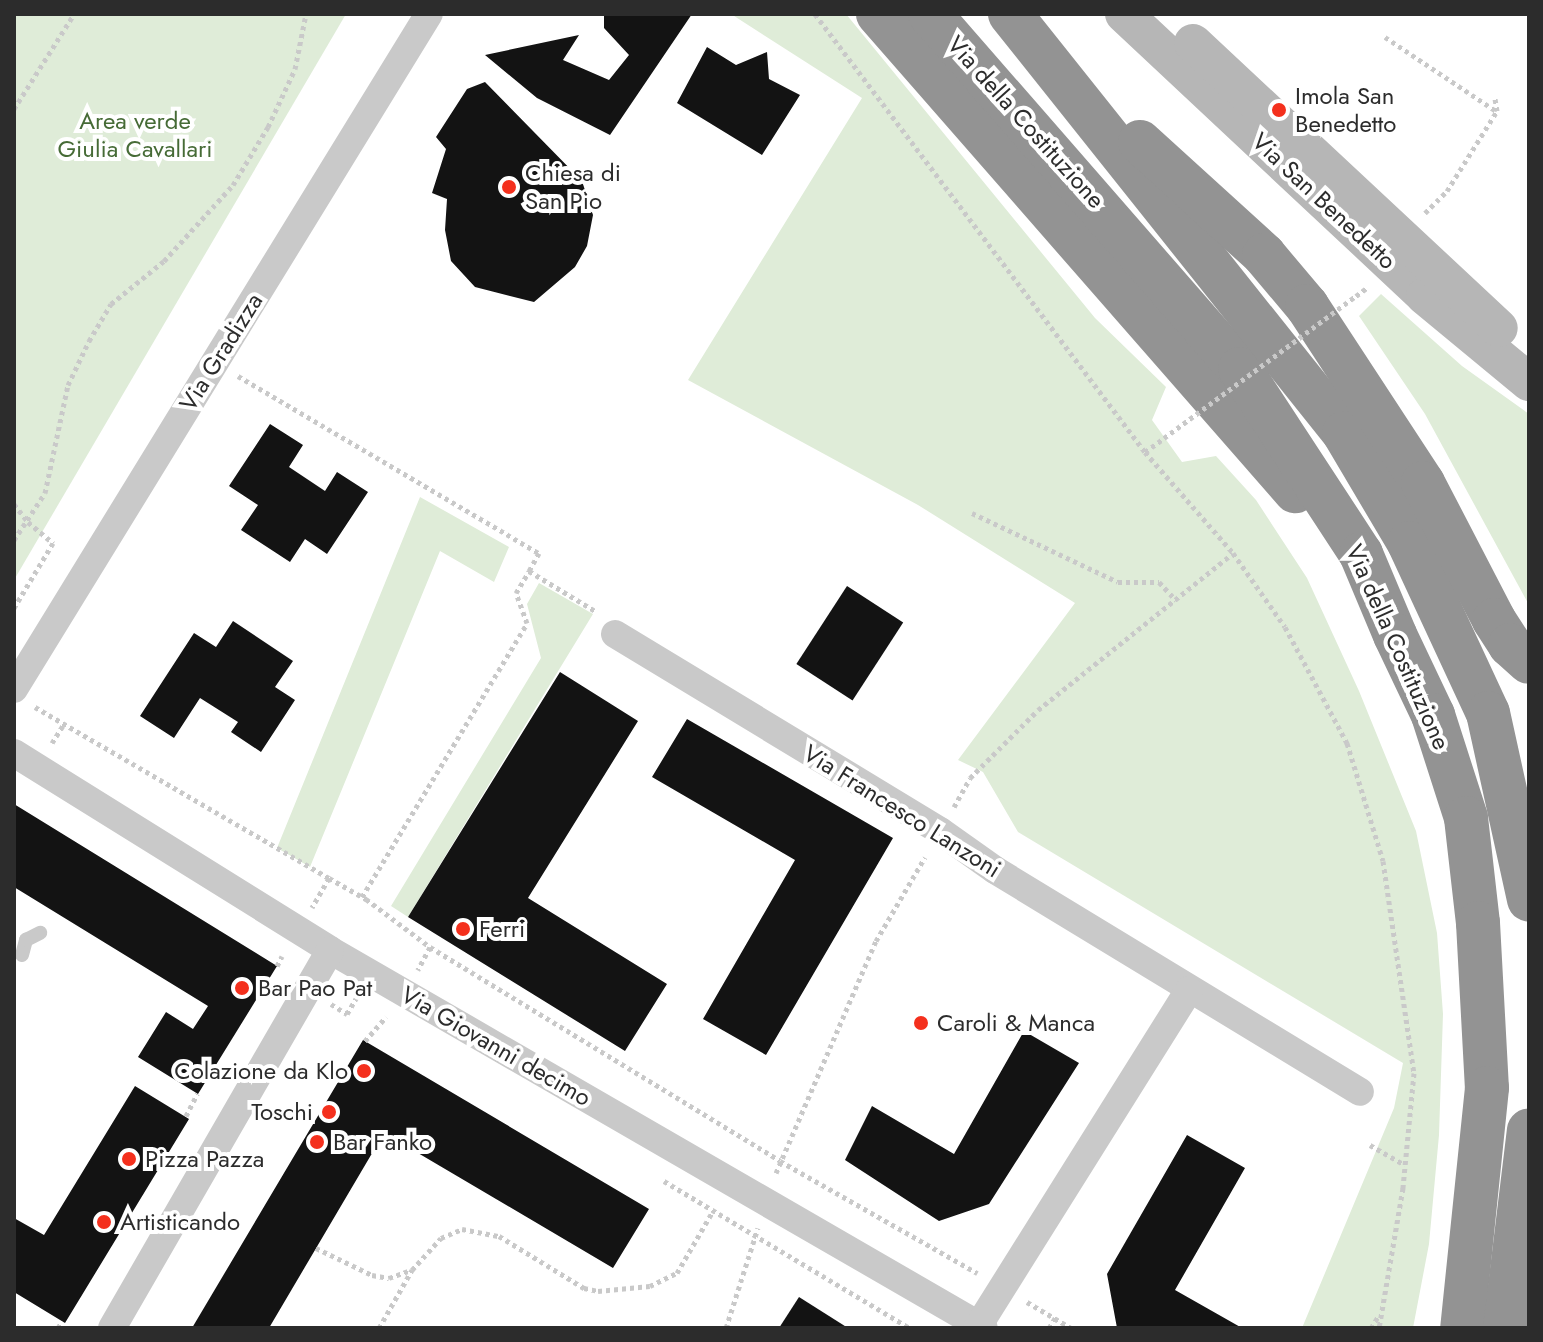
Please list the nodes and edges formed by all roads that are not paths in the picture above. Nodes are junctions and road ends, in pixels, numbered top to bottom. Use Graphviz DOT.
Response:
graph roads {
  1 [pos="429,14"];
  2 [pos="878,14"];
  3 [pos="930,14"];
  4 [pos="1124,14"];
  5 [pos="1161,14"];
  6 [pos="1024,30"];
  7 [pos="1529,353"];
  8 [pos="1529,382"];
  9 [pos="615,634"];
  10 [pos="1395,635"];
  11 [pos="1529,662"];
  12 [pos="19,694"];
  13 [pos="14,753"];
  14 [pos="1529,900"];
  15 [pos="40,933"];
  16 [pos="20,942"];
  17 [pos="330,950"];
  18 [pos="1189,990"];
  19 [pos="1360,1092"];
  20 [pos="1529,1130"];
  21 [pos="980,1327"];
  22 [pos="112,1328"];
  23 [pos="1462,1328"];
  24 [pos="1505,1328"];
  1 -- 12 [label="street, Via Gradizza"];
  2 -- 10 [label="highway"];
  3 -- 10 [label="highway, Via della Costituzione"];
  4 -- 8 [label="street, Via San Benedetto"];
  5 -- 7 [label="street, Via San Benedetto"];
  6 -- 11 [label="highway"];
  6 -- 14 [label="highway, Via della Costituzione"];
  9 -- 18 [label="street, Via Francesco Lanzoni"];
  10 -- 23 [label="highway, Via della Costituzione"];
  13 -- 17 [label="street, Via Giovanni decimo"];
  15 -- 16 [label="lane"];
  17 -- 21 [label="street, Via Giovanni decimo"];
  17 -- 22 [label="street"];
  18 -- 19 [label="street, Via Francesco Lanzoni"];
  18 -- 21 [label="street"];
  20 -- 24 [label="highway"];
}
